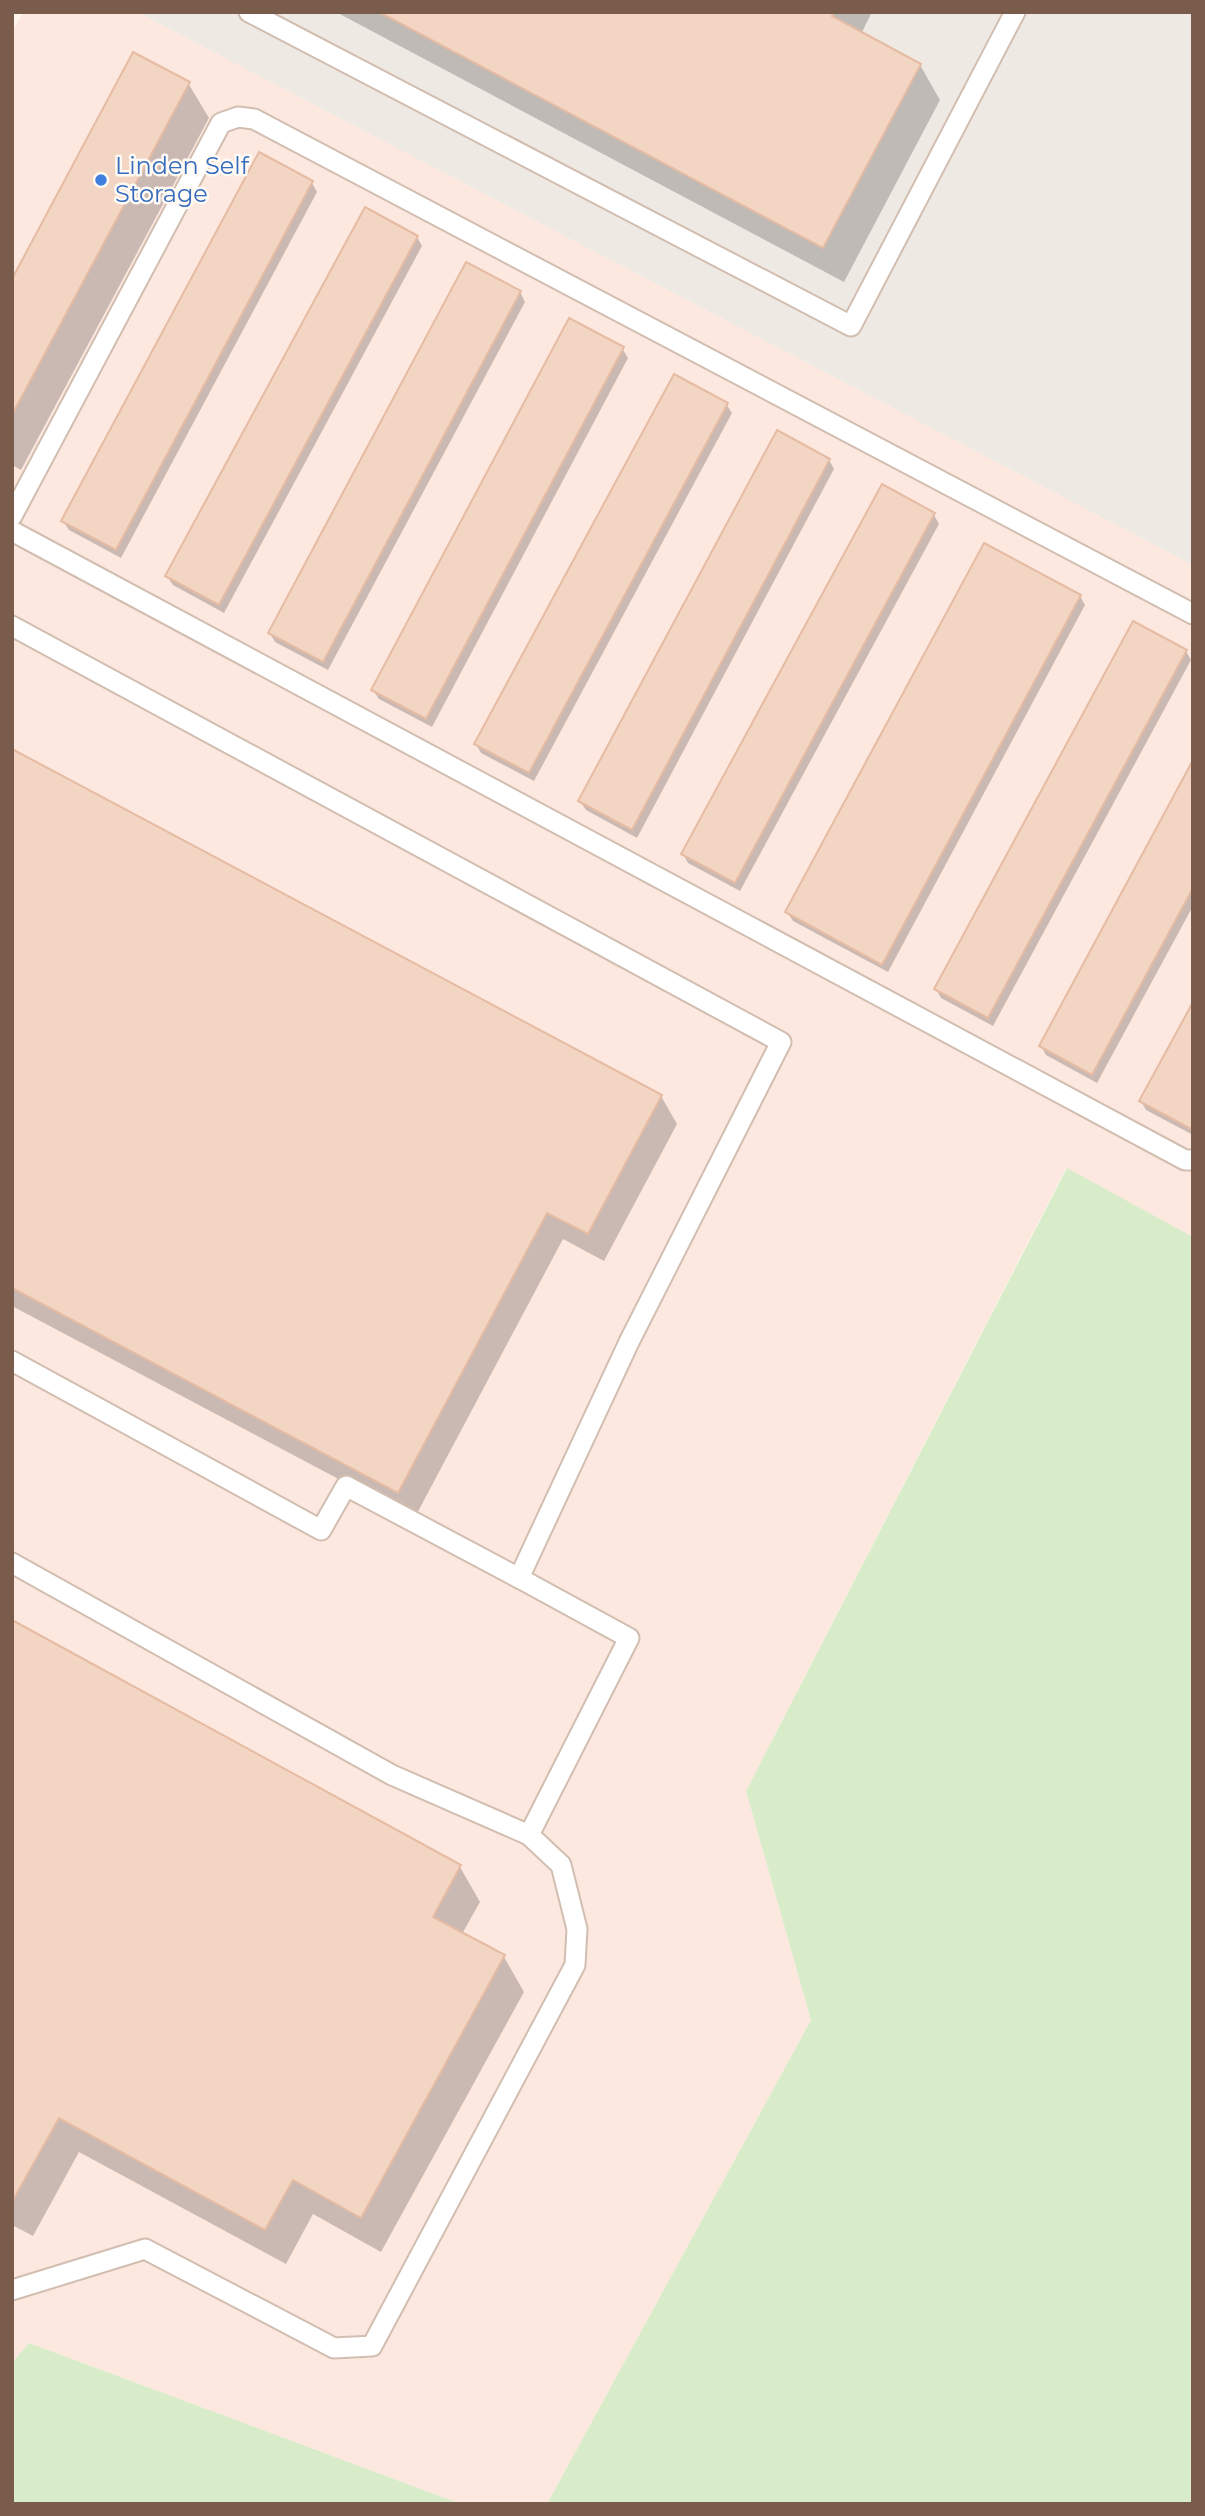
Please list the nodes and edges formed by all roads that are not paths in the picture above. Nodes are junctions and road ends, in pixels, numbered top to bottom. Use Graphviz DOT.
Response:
graph roads {
  1 [pos="249,12"];
  2 [pos="1015,12"];
  3 [pos="12,516"];
  4 [pos="12,531"];
  5 [pos="1193,614"];
  6 [pos="12,626"];
  7 [pos="1193,1160"];
  8 [pos="12,1361"];
  9 [pos="12,1563"];
  10 [pos="519,1578"];
  11 [pos="529,1835"];
  12 [pos="12,2290"];
  1 -- 2 [label="lane"];
  3 -- 5 [label="lane"];
  4 -- 7 [label="lane"];
  6 -- 10 [label="lane"];
  8 -- 10 [label="lane"];
  9 -- 11 [label="lane"];
  10 -- 11 [label="lane"];
  11 -- 12 [label="lane"];
}
